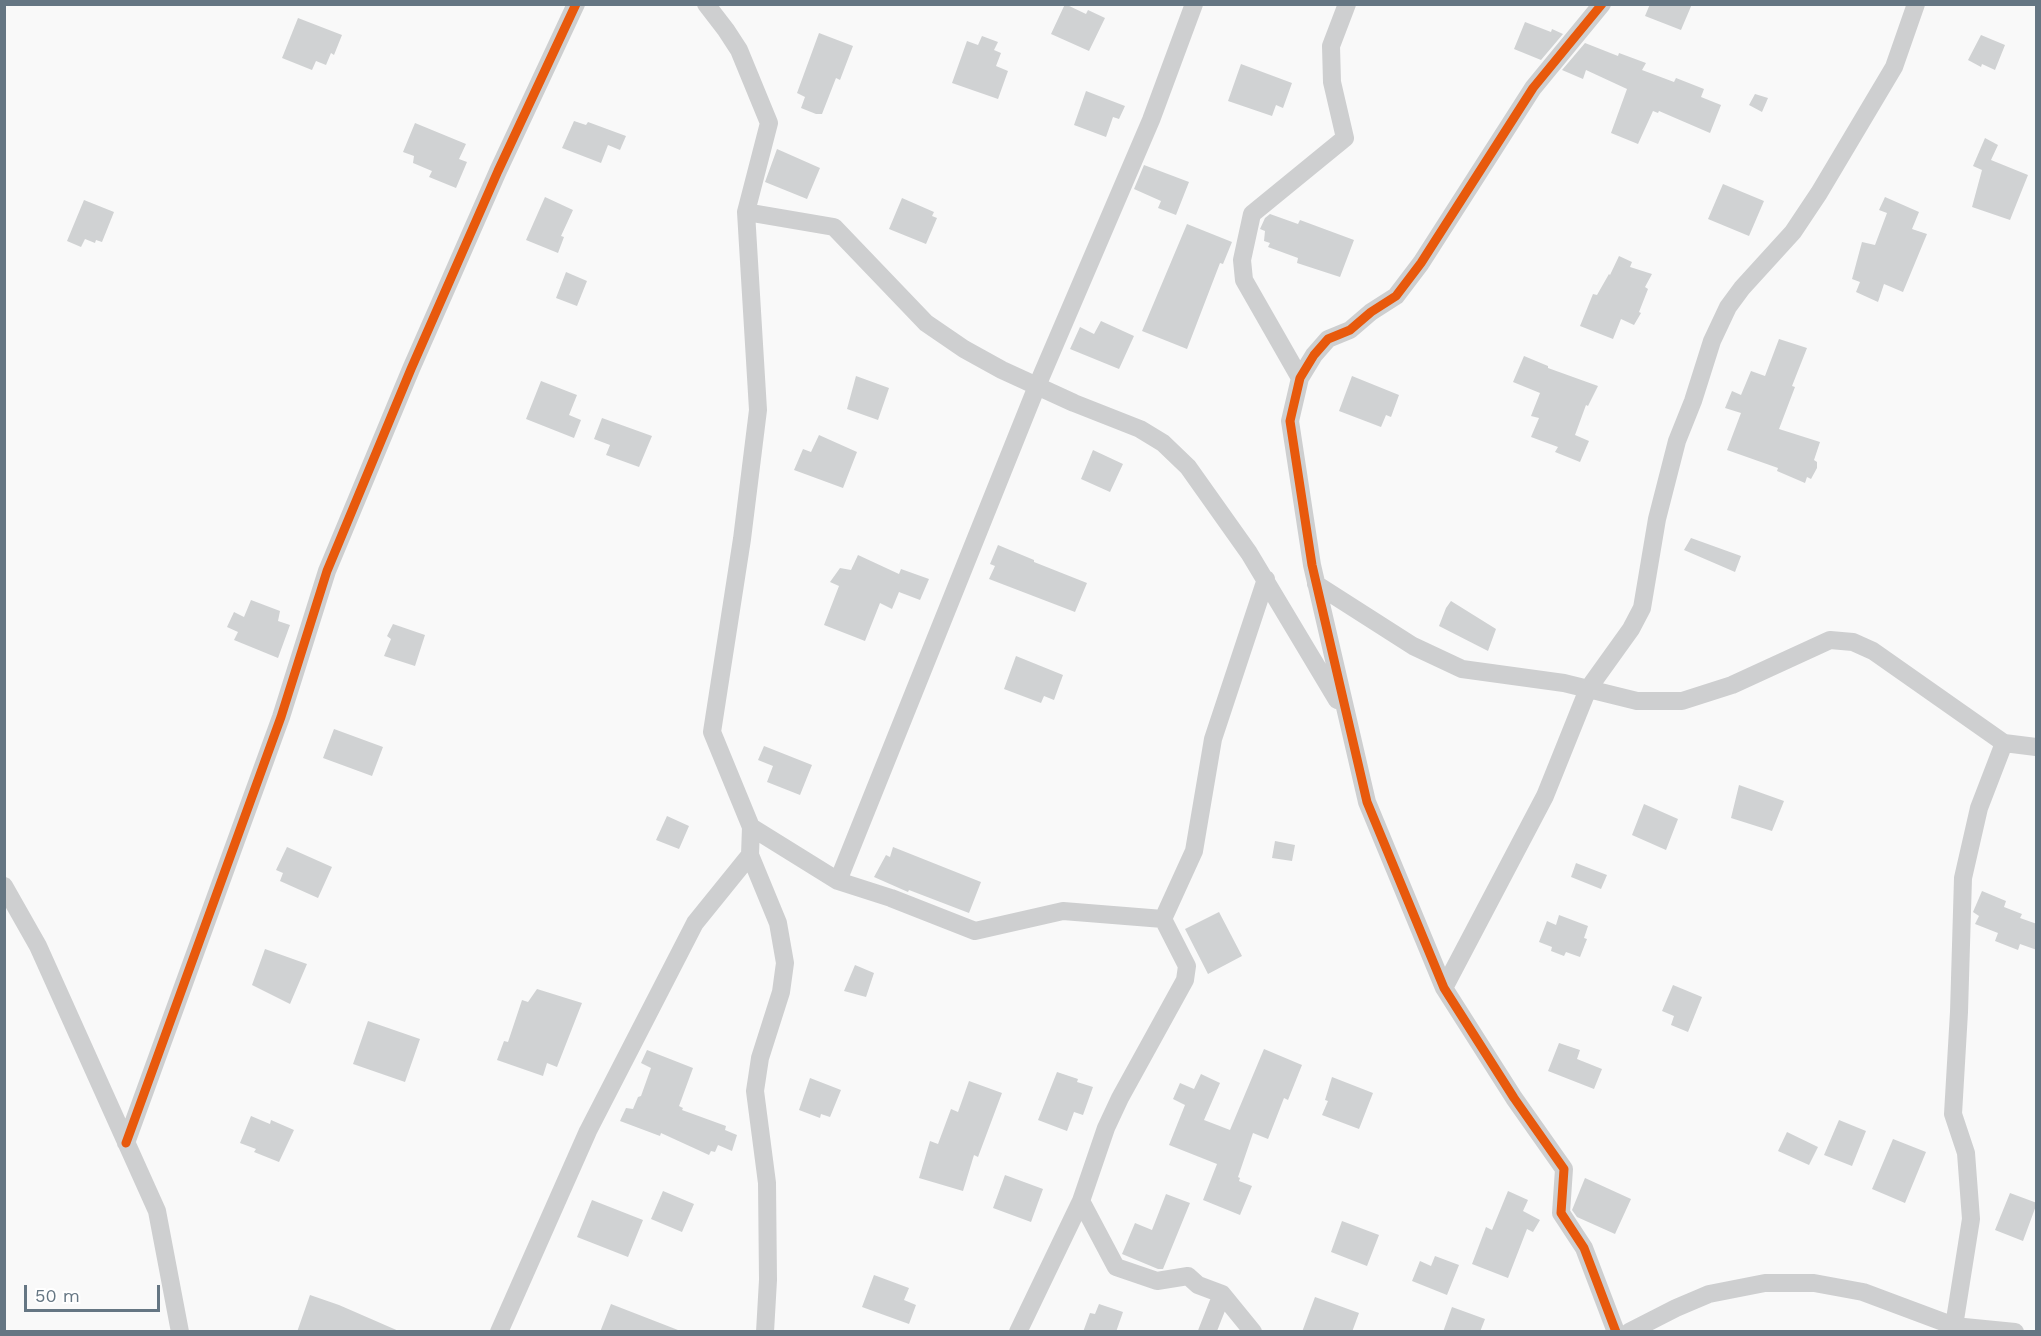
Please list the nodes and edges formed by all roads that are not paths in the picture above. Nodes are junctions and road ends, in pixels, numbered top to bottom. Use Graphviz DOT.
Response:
graph roads {
  1 [pos="576,4"];
  2 [pos="706,4"];
  3 [pos="1194,4"];
  4 [pos="1347,4"];
  5 [pos="1602,4"];
  6 [pos="1916,4"];
  7 [pos="746,212"];
  8 [pos="1300,378"];
  9 [pos="1037,386"];
  10 [pos="1266,579"];
  11 [pos="1316,584"];
  12 [pos="1588,689"];
  13 [pos="1347,715"];
  14 [pos="2004,743"];
  15 [pos="2037,747"];
  16 [pos="752,827"];
  17 [pos="750,855"];
  18 [pos="838,881"];
  19 [pos="4,886"];
  20 [pos="1163,919"];
  21 [pos="1444,988"];
  22 [pos="126,1143"];
  23 [pos="1081,1201"];
  24 [pos="1222,1294"];
  25 [pos="1953,1329"];
  26 [pos="180,1332"];
  27 [pos="499,1332"];
  28 [pos="765,1332"];
  29 [pos="1018,1332"];
  30 [pos="1207,1332"];
  31 [pos="1253,1332"];
  32 [pos="1616,1332"];
  33 [pos="1629,1332"];
  34 [pos="2015,1332"];
  1 -- 22 [label="street"];
  2 -- 7 [label="street"];
  3 -- 9 [label="street"];
  4 -- 8 [label="street"];
  5 -- 8 [label="street"];
  6 -- 12 [label="street"];
  7 -- 9 [label="street"];
  7 -- 16 [label="street"];
  8 -- 11 [label="street"];
  9 -- 10 [label="street"];
  9 -- 18 [label="street"];
  10 -- 13 [label="street"];
  10 -- 20 [label="street"];
  11 -- 12 [label="street"];
  11 -- 13 [label="street"];
  12 -- 14 [label="street"];
  12 -- 21 [label="street"];
  13 -- 21 [label="street"];
  14 -- 15 [label="street"];
  14 -- 25 [label="street"];
  16 -- 17 [label="street"];
  16 -- 18 [label="street"];
  17 -- 27 [label="street"];
  17 -- 28 [label="street"];
  18 -- 20 [label="street"];
  19 -- 22 [label="street"];
  20 -- 23 [label="street"];
  21 -- 32 [label="street"];
  22 -- 26 [label="street"];
  23 -- 24 [label="street"];
  23 -- 29 [label="street"];
  24 -- 30 [label="street"];
  24 -- 31 [label="street"];
  25 -- 33 [label="street"];
  25 -- 34 [label="street"];
}
